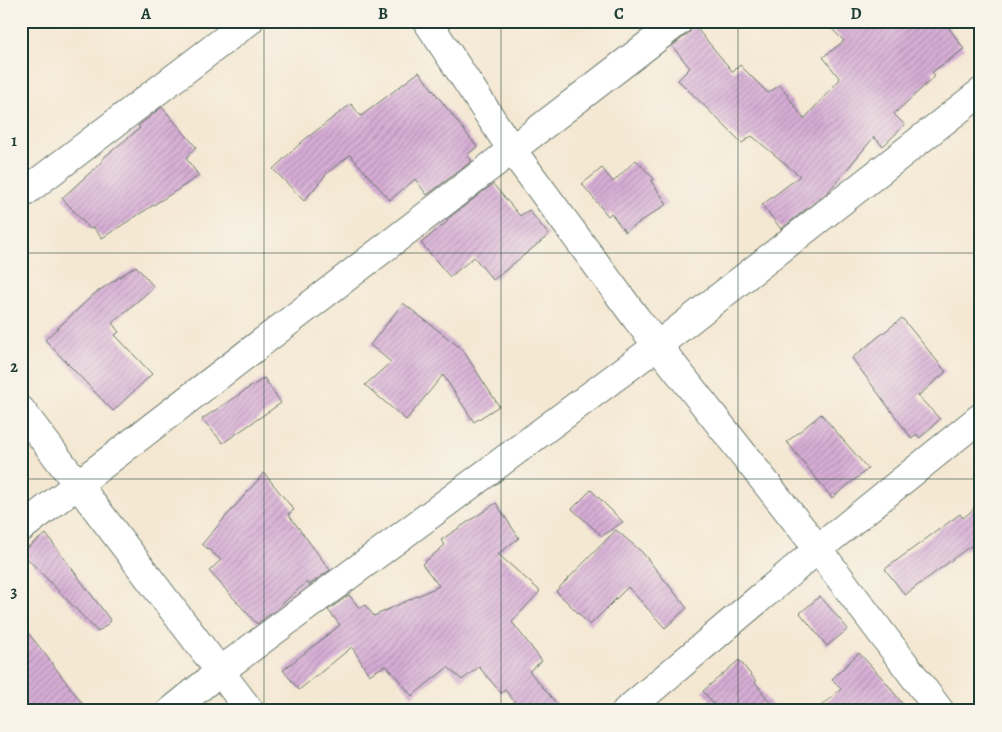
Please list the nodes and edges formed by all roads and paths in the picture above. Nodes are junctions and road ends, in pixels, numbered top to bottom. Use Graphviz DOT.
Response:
graph roads {
  1 [pos="249,21"];
  2 [pos="427,21"];
  3 [pos="679,21"];
  4 [pos="981,92"];
  5 [pos="512,150"];
  6 [pos="21,195"];
  7 [pos="657,346"];
  8 [pos="21,410"];
  9 [pos="981,418"];
  10 [pos="77,486"];
  11 [pos="21,528"];
  12 [pos="818,549"];
  13 [pos="219,672"];
  14 [pos="171,711"];
  15 [pos="250,711"];
  16 [pos="626,711"];
  17 [pos="940,711"];
  1 -- 6 [label="street"];
  2 -- 5 [label="street"];
  3 -- 5 [label="street"];
  4 -- 7 [label="street"];
  5 -- 7 [label="street"];
  5 -- 10 [label="street"];
  7 -- 12 [label="street"];
  7 -- 13 [label="street"];
  8 -- 10 [label="street"];
  9 -- 12 [label="street"];
  10 -- 11 [label="street"];
  10 -- 13 [label="street"];
  12 -- 16 [label="street"];
  12 -- 17 [label="street"];
  13 -- 14 [label="street"];
  13 -- 15 [label="street"];
}
